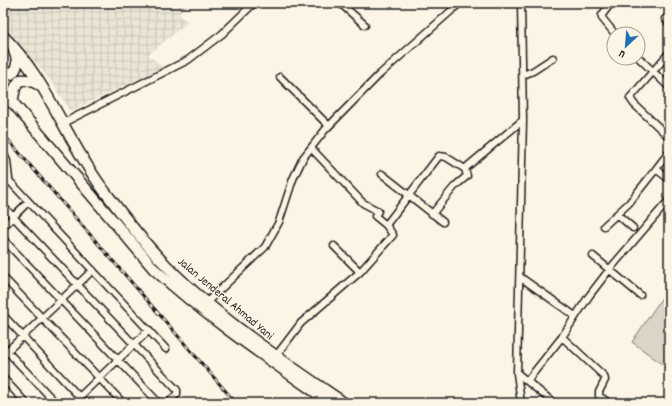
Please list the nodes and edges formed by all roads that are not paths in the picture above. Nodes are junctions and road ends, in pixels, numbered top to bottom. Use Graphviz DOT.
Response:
graph roads {
  1 [pos="254,3"];
  2 [pos="340,3"];
  3 [pos="460,3"];
  4 [pos="521,3"];
  5 [pos="611,3"];
  6 [pos="365,25"];
  7 [pos="608,26"];
  8 [pos="3,36"];
  9 [pos="11,44"];
  10 [pos="669,53"];
  11 [pos="553,58"];
  12 [pos="646,65"];
  13 [pos="652,71"];
  14 [pos="523,75"];
  15 [pos="3,76"];
  16 [pos="280,77"];
  17 [pos="43,87"];
  18 [pos="669,87"];
  19 [pos="6,97"];
  20 [pos="523,120"];
  21 [pos="64,123"];
  22 [pos="329,126"];
  23 [pos="669,137"];
  24 [pos="311,148"];
  25 [pos="3,152"];
  26 [pos="669,152"];
  27 [pos="465,169"];
  28 [pos="656,169"];
  29 [pos="3,174"];
  30 [pos="382,174"];
  31 [pos="8,179"];
  32 [pos="669,179"];
  33 [pos="408,194"];
  34 [pos="669,200"];
  35 [pos="28,202"];
  36 [pos="3,206"];
  37 [pos="432,214"];
  38 [pos="618,215"];
  39 [pos="13,217"];
  40 [pos="443,222"];
  41 [pos="386,225"];
  42 [pos="604,226"];
  43 [pos="3,227"];
  44 [pos="633,228"];
  45 [pos="3,239"];
  46 [pos="334,246"];
  47 [pos="593,256"];
  48 [pos="93,270"];
  49 [pos="609,270"];
  50 [pos="360,272"];
  51 [pos="520,277"];
  52 [pos="3,278"];
  53 [pos="76,285"];
  54 [pos="640,295"];
  55 [pos="61,299"];
  56 [pos="207,302"];
  57 [pos="3,315"];
  58 [pos="575,316"];
  59 [pos="42,317"];
  60 [pos="149,330"];
  61 [pos="22,335"];
  62 [pos="562,337"];
  63 [pos="134,345"];
  64 [pos="166,349"];
  65 [pos="4,351"];
  66 [pos="276,356"];
  67 [pos="118,360"];
  68 [pos="517,373"];
  69 [pos="3,378"];
  70 [pos="99,378"];
  71 [pos="527,381"];
  72 [pos="79,396"];
  73 [pos="26,403"];
  74 [pos="56,403"];
  75 [pos="73,403"];
  76 [pos="85,403"];
  77 [pos="123,403"];
  78 [pos="159,403"];
  79 [pos="168,403"];
  80 [pos="331,403"];
  81 [pos="344,403"];
  82 [pos="521,403"];
  83 [pos="554,403"];
  84 [pos="609,403"];
  1 -- 21 [label="street"];
  2 -- 6 [label="street"];
  3 -- 22 [label="street"];
  4 -- 14 [label="street"];
  5 -- 7 [label="street"];
  8 -- 9 [label="highway, Jalan Jenderal Ahmad Yani"];
  9 -- 15 [label="highway"];
  9 -- 17 [label="highway, Jalan Jenderal Ahmad Yani"];
  10 -- 13 [label="street"];
  11 -- 14 [label="street"];
  12 -- 13 [label="street"];
  13 -- 18 [label="street"];
  13 -- 23 [label="street"];
  14 -- 20 [label="street"];
  16 -- 22 [label="street"];
  17 -- 19 [label="highway"];
  17 -- 21 [label="highway, Jalan Jenderal Ahmad Yani"];
  19 -- 80 [label="highway, Jalan Jenderal Ahmad Yani"];
  20 -- 27 [label="street"];
  20 -- 51 [label="street"];
  21 -- 56 [label="highway, Jalan Jenderal Ahmad Yani"];
  22 -- 24 [label="street"];
  24 -- 41 [label="street"];
  24 -- 56 [label="street"];
  25 -- 31 [label="street"];
  26 -- 28 [label="street"];
  27 -- 33 [label="street"];
  27 -- 37 [label="street"];
  28 -- 32 [label="street"];
  28 -- 38 [label="street"];
  29 -- 31 [label="street"];
  30 -- 33 [label="street"];
  31 -- 35 [label="street"];
  33 -- 37 [label="street"];
  33 -- 41 [label="street"];
  34 -- 49 [label="street"];
  35 -- 39 [label="street"];
  35 -- 48 [label="street"];
  36 -- 39 [label="street"];
  37 -- 40 [label="street"];
  38 -- 42 [label="street"];
  38 -- 44 [label="street"];
  39 -- 43 [label="street"];
  39 -- 53 [label="street"];
  41 -- 50 [label="street"];
  45 -- 55 [label="street"];
  46 -- 50 [label="street"];
  47 -- 49 [label="street"];
  48 -- 53 [label="street"];
  48 -- 60 [label="street"];
  49 -- 54 [label="street"];
  49 -- 58 [label="street"];
  50 -- 66 [label="street"];
  51 -- 58 [label="street"];
  51 -- 68 [label="street"];
  52 -- 59 [label="street"];
  53 -- 55 [label="street"];
  53 -- 63 [label="street"];
  55 -- 59 [label="street"];
  55 -- 67 [label="street"];
  56 -- 66 [label="highway, Jalan Jenderal Ahmad Yani"];
  57 -- 61 [label="street"];
  58 -- 62 [label="street"];
  59 -- 61 [label="street"];
  59 -- 70 [label="street"];
  60 -- 63 [label="street"];
  60 -- 64 [label="street"];
  61 -- 65 [label="street"];
  61 -- 72 [label="street"];
  62 -- 71 [label="street"];
  62 -- 84 [label="street"];
  63 -- 67 [label="street"];
  63 -- 79 [label="street"];
  65 -- 74 [label="street"];
  66 -- 81 [label="highway, Jalan Jenderal Ahmad Yani"];
  67 -- 70 [label="street"];
  67 -- 78 [label="street"];
  68 -- 71 [label="street"];
  68 -- 82 [label="street"];
  69 -- 73 [label="street"];
  70 -- 72 [label="street"];
  70 -- 77 [label="street"];
  71 -- 83 [label="street"];
  72 -- 75 [label="street"];
  72 -- 76 [label="street"];
}
